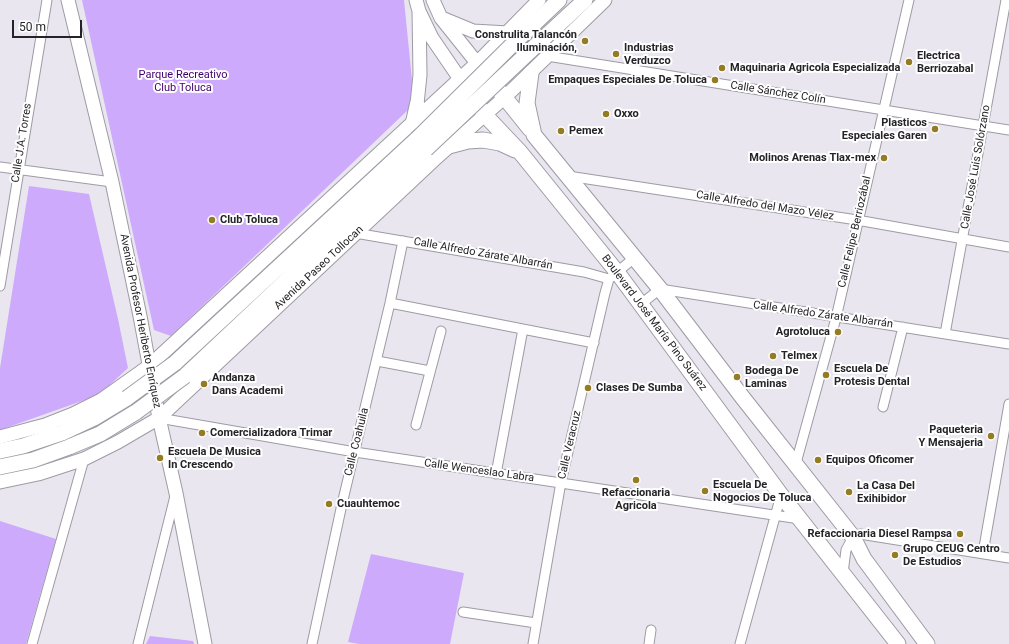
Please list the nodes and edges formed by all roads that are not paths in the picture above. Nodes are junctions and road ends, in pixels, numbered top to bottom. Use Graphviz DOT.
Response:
graph roads {
  1 [pos="47,0"];
  2 [pos="68,0"];
  3 [pos="433,0"];
  4 [pos="539,0"];
  5 [pos="559,0"];
  6 [pos="585,0"];
  7 [pos="605,0"];
  8 [pos="909,0"];
  9 [pos="1006,0"];
  10 [pos="417,6"];
  11 [pos="441,18"];
  12 [pos="513,33"];
  13 [pos="547,56"];
  14 [pos="477,63"];
  15 [pos="533,70"];
  16 [pos="460,79"];
  17 [pos="505,97"];
  18 [pos="422,107"];
  19 [pos="883,110"];
  20 [pos="485,114"];
  21 [pos="413,122"];
  22 [pos="984,126"];
  23 [pos="1009,130"];
  24 [pos="534,134"];
  25 [pos="454,142"];
  26 [pos="422,144"];
  27 [pos="520,152"];
  28 [pos="0,167"];
  29 [pos="18,169"];
  30 [pos="568,176"];
  31 [pos="112,182"];
  32 [pos="857,220"];
  33 [pos="355,233"];
  34 [pos="963,239"];
  35 [pos="403,241"];
  36 [pos="1009,247"];
  37 [pos="634,258"];
  38 [pos="613,275"];
  39 [pos="0,286"];
  40 [pos="660,289"];
  41 [pos="390,303"];
  42 [pos="641,304"];
  43 [pos="836,318"];
  44 [pos="903,326"];
  45 [pos="523,329"];
  46 [pos="441,331"];
  47 [pos="945,334"];
  48 [pos="594,343"];
  49 [pos="1009,344"];
  50 [pos="376,361"];
  51 [pos="149,366"];
  52 [pos="430,371"];
  53 [pos="1009,404"];
  54 [pos="883,407"];
  55 [pos="159,418"];
  56 [pos="416,425"];
  57 [pos="0,437"];
  58 [pos="0,451"];
  59 [pos="355,452"];
  60 [pos="84,459"];
  61 [pos="796,463"];
  62 [pos="0,467"];
  63 [pos="496,474"];
  64 [pos="0,482"];
  65 [pos="561,482"];
  66 [pos="176,493"];
  67 [pos="781,495"];
  68 [pos="775,516"];
  69 [pos="800,519"];
  70 [pos="853,537"];
  71 [pos="983,553"];
  72 [pos="1009,558"];
  73 [pos="842,573"];
  74 [pos="463,612"];
  75 [pos="536,623"];
  76 [pos="651,630"];
  77 [pos="893,641"];
  78 [pos="32,644"];
  79 [pos="138,644"];
  80 [pos="205,644"];
  81 [pos="208,644"];
  82 [pos="312,644"];
  83 [pos="533,644"];
  84 [pos="649,644"];
  85 [pos="740,644"];
  86 [pos="927,644"];
  1 -- 29 [label="street, Calle J.A. Torres"];
  2 -- 31 [label="main road, Avenida Profesor Heriberto Enríquez"];
  3 -- 11 [label="main road"];
  4 -- 12 [label="main road, Avenida Paseo Tollocan"];
  5 -- 12 [label="highway, Avenida Paseo Tollocan"];
  6 -- 26 [label="highway, Avenida Paseo Tollocan, bridge"];
  7 -- 13 [label="main road, Avenida Paseo Tollocan"];
  8 -- 19 [label="street, Calle Felipe Berriozábal"];
  9 -- 22 [label="street, Calle José Luis Solórzano"];
  10 -- 16 [label="main road, Boulevard José María Pino Suárez"];
  10 -- 18 [label="main road"];
  11 -- 12 [label="main road"];
  11 -- 14 [label="main road"];
  12 -- 14 [label="main road, Avenida Paseo Tollocan"];
  12 -- 15 [label="main road"];
  12 -- 26 [label="highway, Avenida Paseo Tollocan, bridge"];
  13 -- 15 [label="main road, Avenida Paseo Tollocan"];
  13 -- 19 [label="street, Calle Sánchez Colín"];
  14 -- 16 [label="main road, Avenida Paseo Tollocan"];
  14 -- 17 [label="highway"];
  15 -- 17 [label="main road, Avenida Paseo Tollocan"];
  15 -- 24 [label="highway"];
  16 -- 18 [label="main road, Avenida Paseo Tollocan"];
  16 -- 20 [label="highway, Boulevard José María Pino Suárez"];
  17 -- 20 [label="main road, Avenida Paseo Tollocan"];
  17 -- 24 [label="highway"];
  18 -- 21 [label="main road"];
  18 -- 25 [label="main road"];
  19 -- 22 [label="street, Calle Sánchez Colín"];
  19 -- 32 [label="street, Calle Felipe Berriozábal"];
  20 -- 25 [label="main road, Avenida Paseo Tollocan"];
  20 -- 27 [label="highway, Boulevard José María Pino Suárez"];
  21 -- 51 [label="main road"];
  22 -- 23 [label="street, Calle Sánchez Colín"];
  22 -- 34 [label="street, Calle José Luis Solórzano"];
  24 -- 30 [label="highway, Boulevard José María Pino Suárez"];
  25 -- 27 [label="highway"];
  25 -- 33 [label="main road, Avenida Paseo Tollocan"];
  26 -- 58 [label="highway, Avenida Paseo Tollocan, bridge"];
  26 -- 62 [label="highway, Avenida Paseo Tollocan, bridge"];
  27 -- 38 [label="highway, Boulevard José María Pino Suárez"];
  28 -- 29 [label="street"];
  29 -- 31 [label="street"];
  29 -- 39 [label="street, Calle J.A. Torres"];
  30 -- 32 [label="street, Calle Alfredo del Mazo Vélez"];
  30 -- 37 [label="highway, Boulevard José María Pino Suárez"];
  31 -- 51 [label="main road, Avenida Profesor Heriberto Enríquez"];
  32 -- 34 [label="street, Calle Alfredo del Mazo Vélez"];
  32 -- 43 [label="street, Calle Felipe Berriozábal"];
  33 -- 35 [label="street, Calle Alfredo Zárate Albarrán"];
  33 -- 55 [label="main road, Avenida Paseo Tollocan"];
  34 -- 36 [label="street, Calle Alfredo del Mazo Vélez"];
  34 -- 47 [label="street, Calle José Luis Solórzano"];
  35 -- 38 [label="street, Calle Alfredo Zárate Albarrán"];
  35 -- 41 [label="street, Calle Coahuila"];
  37 -- 38 [label="street"];
  37 -- 40 [label="highway, Boulevard José María Pino Suárez"];
  38 -- 42 [label="highway, Boulevard José María Pino Suárez"];
  38 -- 48 [label="street, Calle Veracruz"];
  40 -- 42 [label="street"];
  40 -- 43 [label="street, Calle Alfredo Zárate Albarrán"];
  40 -- 61 [label="highway, Boulevard José María Pino Suárez"];
  41 -- 45 [label="street"];
  41 -- 50 [label="street, Calle Coahuila"];
  42 -- 67 [label="highway, Boulevard José María Pino Suárez"];
  43 -- 44 [label="street, Calle Alfredo Zárate Albarrán"];
  43 -- 61 [label="street, Calle Felipe Berriozábal"];
  44 -- 47 [label="street, Calle Alfredo Zárate Albarrán"];
  44 -- 54 [label="street"];
  45 -- 48 [label="street"];
  45 -- 63 [label="street"];
  46 -- 52 [label="street"];
  47 -- 49 [label="street, Calle Alfredo Zárate Albarrán"];
  48 -- 65 [label="street, Calle Veracruz"];
  50 -- 52 [label="street"];
  50 -- 59 [label="street, Calle Coahuila"];
  51 -- 55 [label="main road, Avenida Profesor Heriberto Enríquez"];
  51 -- 57 [label="main road"];
  52 -- 56 [label="street"];
  53 -- 71 [label="street"];
  55 -- 59 [label="street, Calle Wenceslao Labra"];
  55 -- 60 [label="main road, Avenida Paseo Tollocan"];
  55 -- 66 [label="main road, Avenida Profesor Heriberto Enríquez"];
  59 -- 63 [label="street, Calle Wenceslao Labra"];
  59 -- 82 [label="street, Calle Coahuila"];
  60 -- 64 [label="main road, Avenida Paseo Tollocan"];
  60 -- 78 [label="street"];
  61 -- 70 [label="highway, Boulevard José María Pino Suárez"];
  63 -- 65 [label="street, Calle Wenceslao Labra"];
  65 -- 68 [label="street, Calle Wenceslao Labra"];
  65 -- 75 [label="street, Calle Veracruz"];
  66 -- 79 [label="street"];
  66 -- 80 [label="main road, Avenida Profesor Heriberto Enríquez"];
  67 -- 68 [label="street"];
  67 -- 69 [label="highway, Boulevard José María Pino Suárez"];
  68 -- 69 [label="street, Calle Wenceslao Labra"];
  68 -- 85 [label="street"];
  69 -- 73 [label="highway, Boulevard José María Pino Suárez"];
  70 -- 71 [label="street"];
  70 -- 73 [label="street"];
  70 -- 86 [label="highway, Boulevard José María Pino Suárez"];
  71 -- 72 [label="street"];
  73 -- 77 [label="highway, Boulevard José María Pino Suárez"];
  74 -- 75 [label="street"];
  75 -- 83 [label="street, Calle Veracruz"];
  76 -- 84 [label="street"];
  80 -- 81 [label="street"];
}
